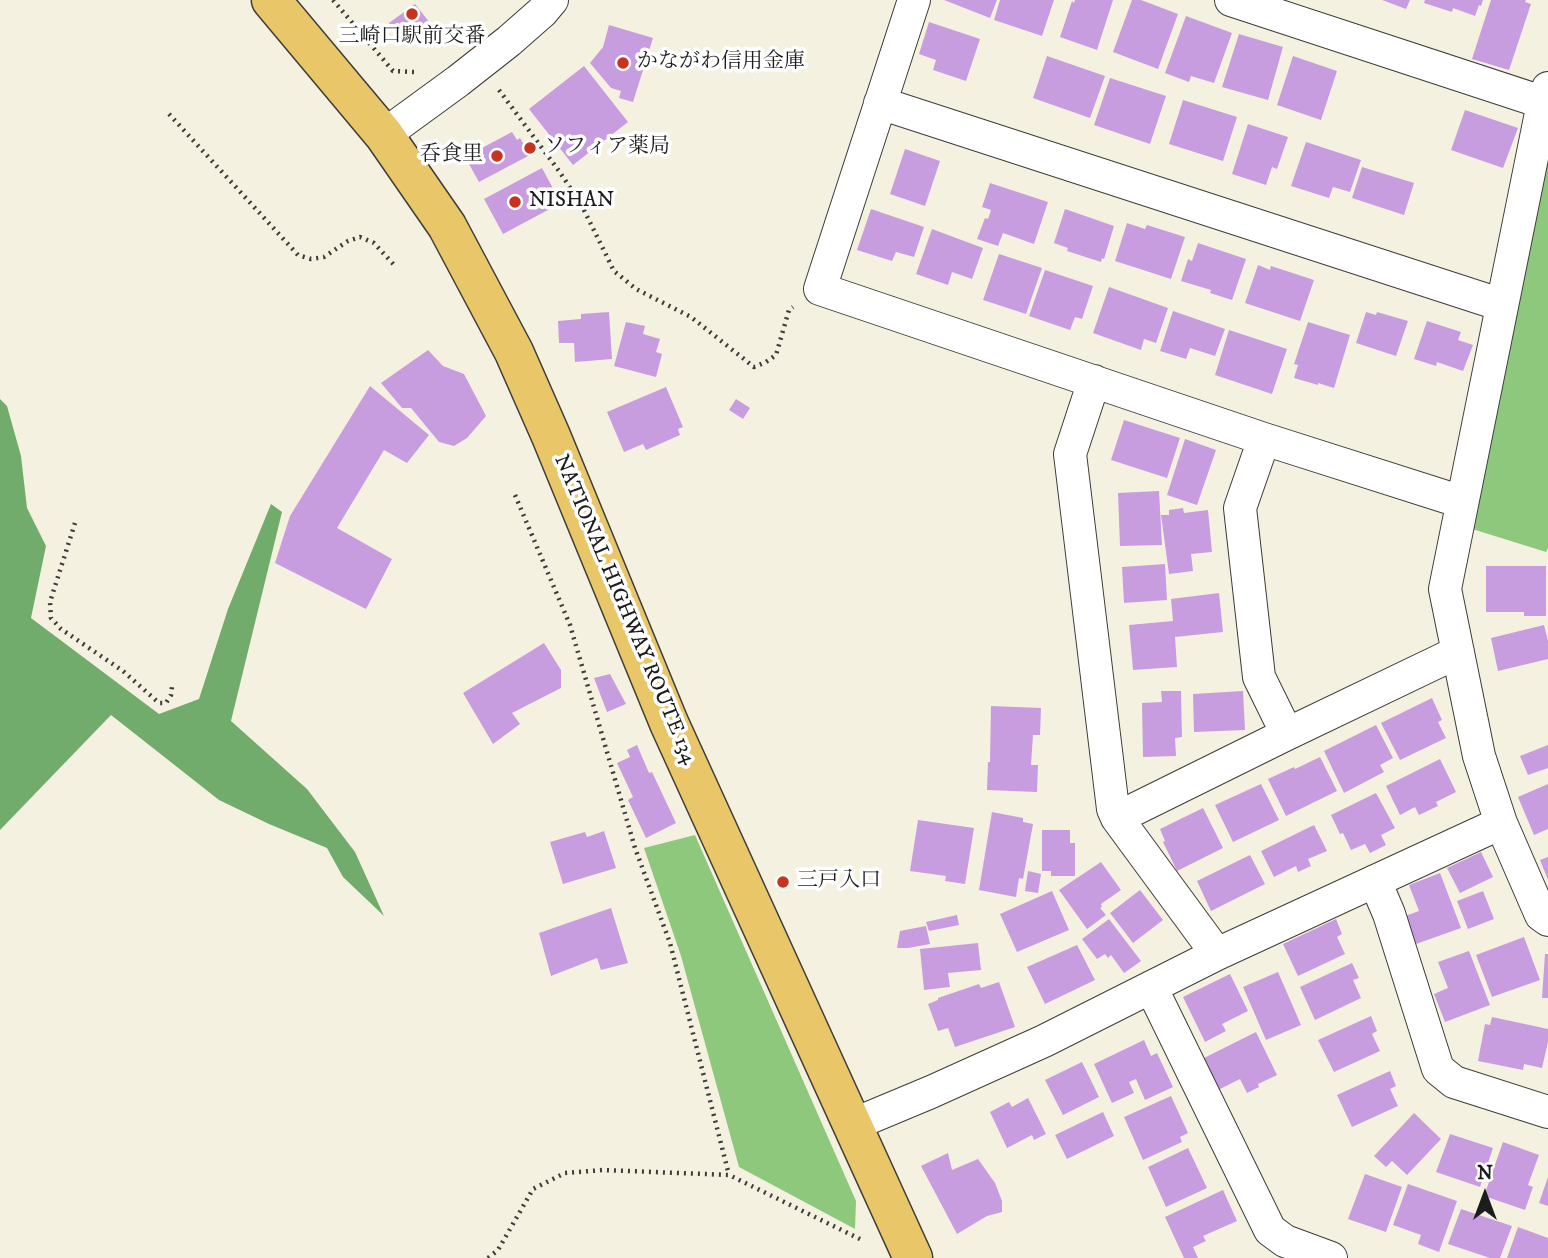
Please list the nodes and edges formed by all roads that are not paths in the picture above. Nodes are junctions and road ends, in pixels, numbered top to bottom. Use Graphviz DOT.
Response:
graph roads {
  1 [pos="271,0"];
  2 [pos="552,0"];
  3 [pos="914,0"];
  4 [pos="1231,0"];
  5 [pos="1546,99"];
  6 [pos="880,103"];
  7 [pos="384,135"];
  8 [pos="1502,305"];
  9 [pos="1094,381"];
  10 [pos="1264,439"];
  11 [pos="1462,502"];
  12 [pos="1458,652"];
  13 [pos="1287,733"];
  14 [pos="1117,818"];
  15 [pos="1501,823"];
  16 [pos="1375,881"];
  17 [pos="1548,920"];
  18 [pos="1217,954"];
  19 [pos="1151,987"];
  20 [pos="1548,1112"];
  21 [pos="852,1125"];
  22 [pos="1284,1250"];
  23 [pos="913,1258"];
  24 [pos="1331,1258"];
  1 -- 7 [label="highway, NATIONAL HIGHWAY ROUTE 134"];
  2 -- 7 [label="street"];
  3 -- 6 [label="street"];
  4 -- 5 [label="street"];
  5 -- 8 [label="street"];
  6 -- 8 [label="street"];
  6 -- 9 [label="street"];
  7 -- 21 [label="highway, NATIONAL HIGHWAY ROUTE 134"];
  8 -- 11 [label="street"];
  9 -- 10 [label="street"];
  9 -- 14 [label="street"];
  10 -- 11 [label="street"];
  10 -- 13 [label="street"];
  11 -- 12 [label="street"];
  12 -- 13 [label="street"];
  12 -- 15 [label="street"];
  13 -- 14 [label="street"];
  14 -- 18 [label="street"];
  15 -- 16 [label="street"];
  15 -- 17 [label="street"];
  16 -- 18 [label="street"];
  16 -- 20 [label="street"];
  18 -- 19 [label="street"];
  19 -- 21 [label="street"];
  19 -- 22 [label="street"];
  21 -- 23 [label="highway, NATIONAL HIGHWAY ROUTE 134"];
  22 -- 24 [label="street"];
}
